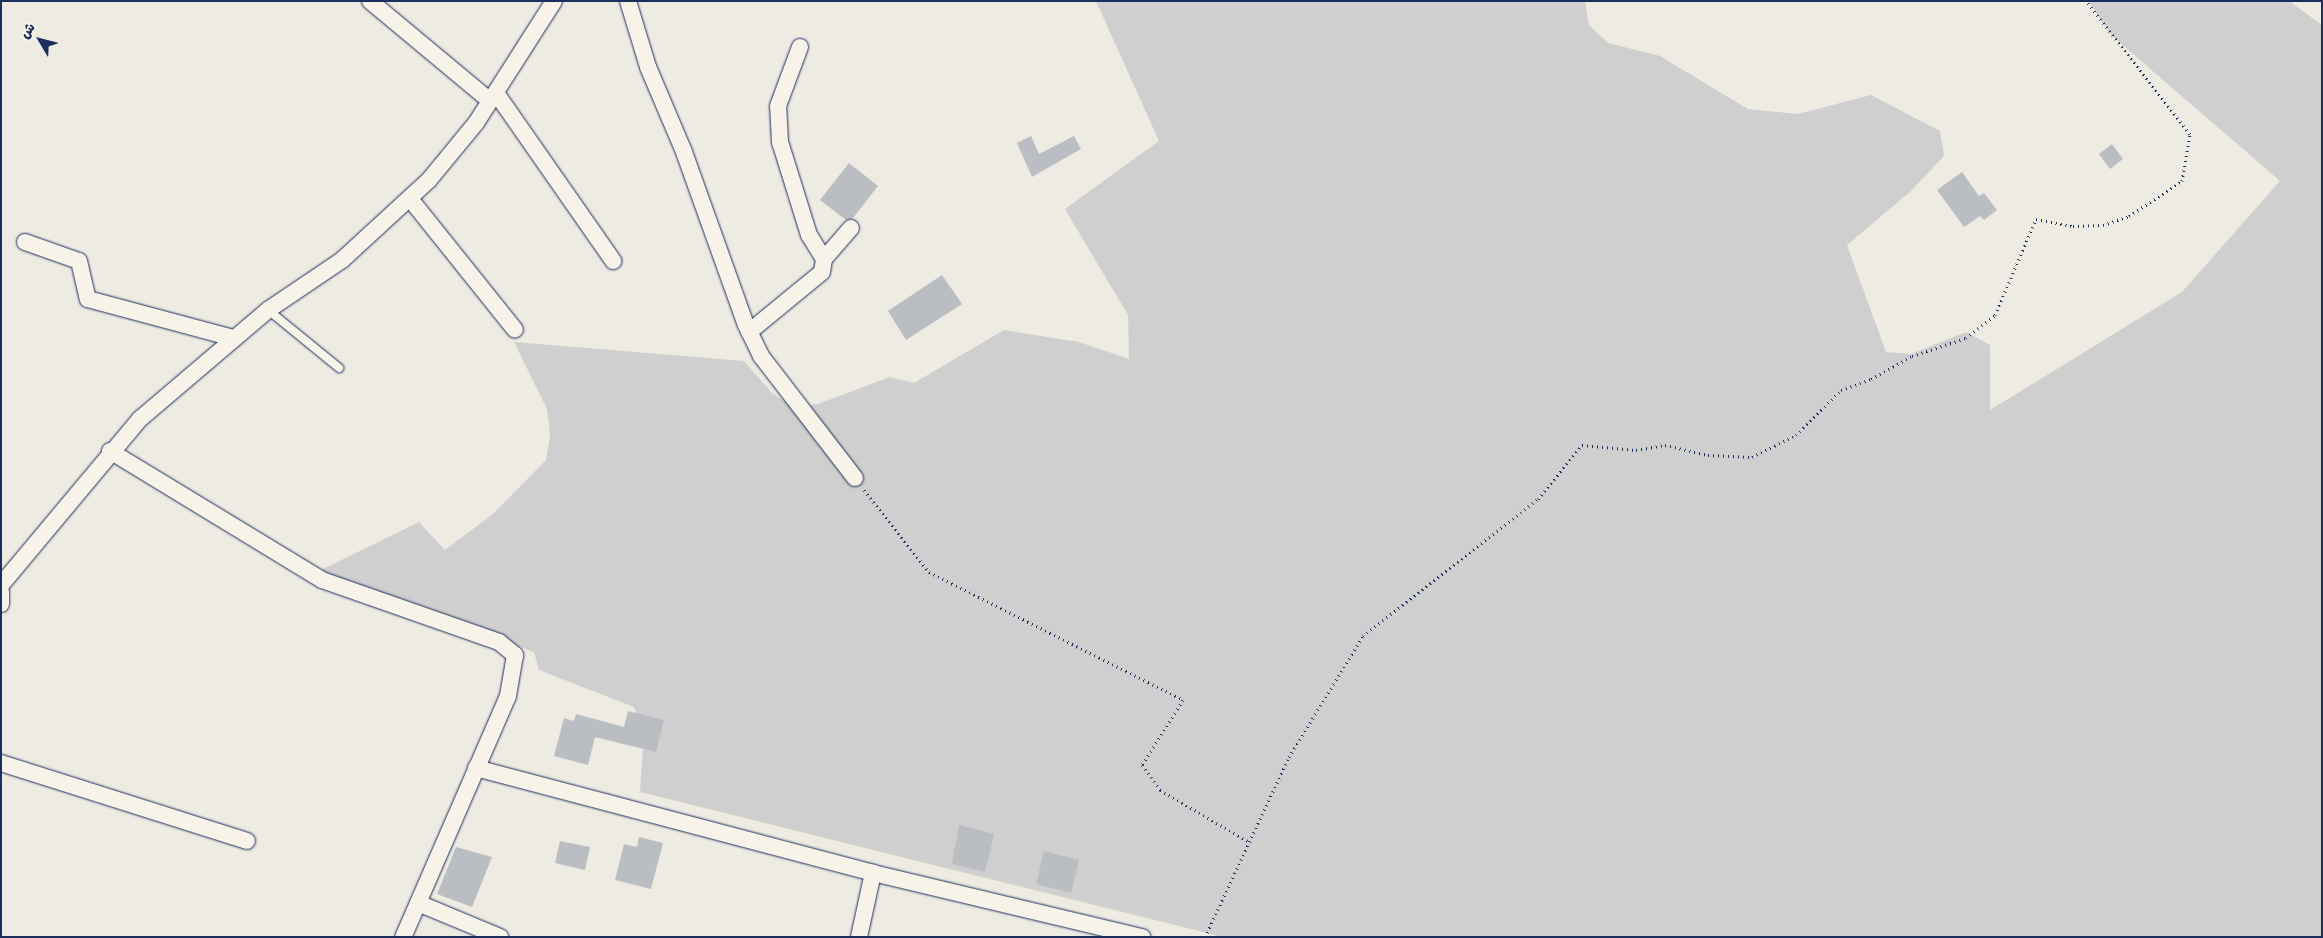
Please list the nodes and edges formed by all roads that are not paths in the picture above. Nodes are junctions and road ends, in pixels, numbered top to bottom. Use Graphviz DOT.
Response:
graph roads {
  1 [pos="370,1"];
  2 [pos="554,1"];
  3 [pos="628,1"];
  4 [pos="800,47"];
  5 [pos="493,97"];
  6 [pos="410,200"];
  7 [pos="851,228"];
  8 [pos="25,242"];
  9 [pos="824,259"];
  10 [pos="613,261"];
  11 [pos="268,310"];
  12 [pos="515,330"];
  13 [pos="750,332"];
  14 [pos="234,338"];
  15 [pos="339,368"];
  16 [pos="110,451"];
  17 [pos="855,478"];
  18 [pos="1,585"];
  19 [pos="1,592"];
  20 [pos="1,604"];
  21 [pos="1,762"];
  22 [pos="476,768"];
  23 [pos="247,841"];
  24 [pos="873,873"];
  25 [pos="418,903"];
  26 [pos="403,937"];
  27 [pos="500,937"];
  28 [pos="859,937"];
  29 [pos="1142,937"];
  1 -- 5 [label="street"];
  2 -- 5 [label="street"];
  3 -- 13 [label="street"];
  4 -- 9 [label="street"];
  5 -- 6 [label="street"];
  5 -- 10 [label="street"];
  6 -- 11 [label="street"];
  6 -- 12 [label="street"];
  7 -- 9 [label="street"];
  8 -- 14 [label="street"];
  9 -- 13 [label="street"];
  11 -- 14 [label="street"];
  11 -- 15 [label="lane"];
  13 -- 17 [label="street"];
  14 -- 16 [label="street"];
  16 -- 18 [label="street"];
  16 -- 22 [label="street"];
  19 -- 20 [label="street"];
  21 -- 23 [label="street"];
  22 -- 24 [label="street"];
  22 -- 25 [label="street"];
  24 -- 28 [label="street"];
  24 -- 29 [label="street"];
  25 -- 26 [label="street"];
  25 -- 27 [label="street"];
}
